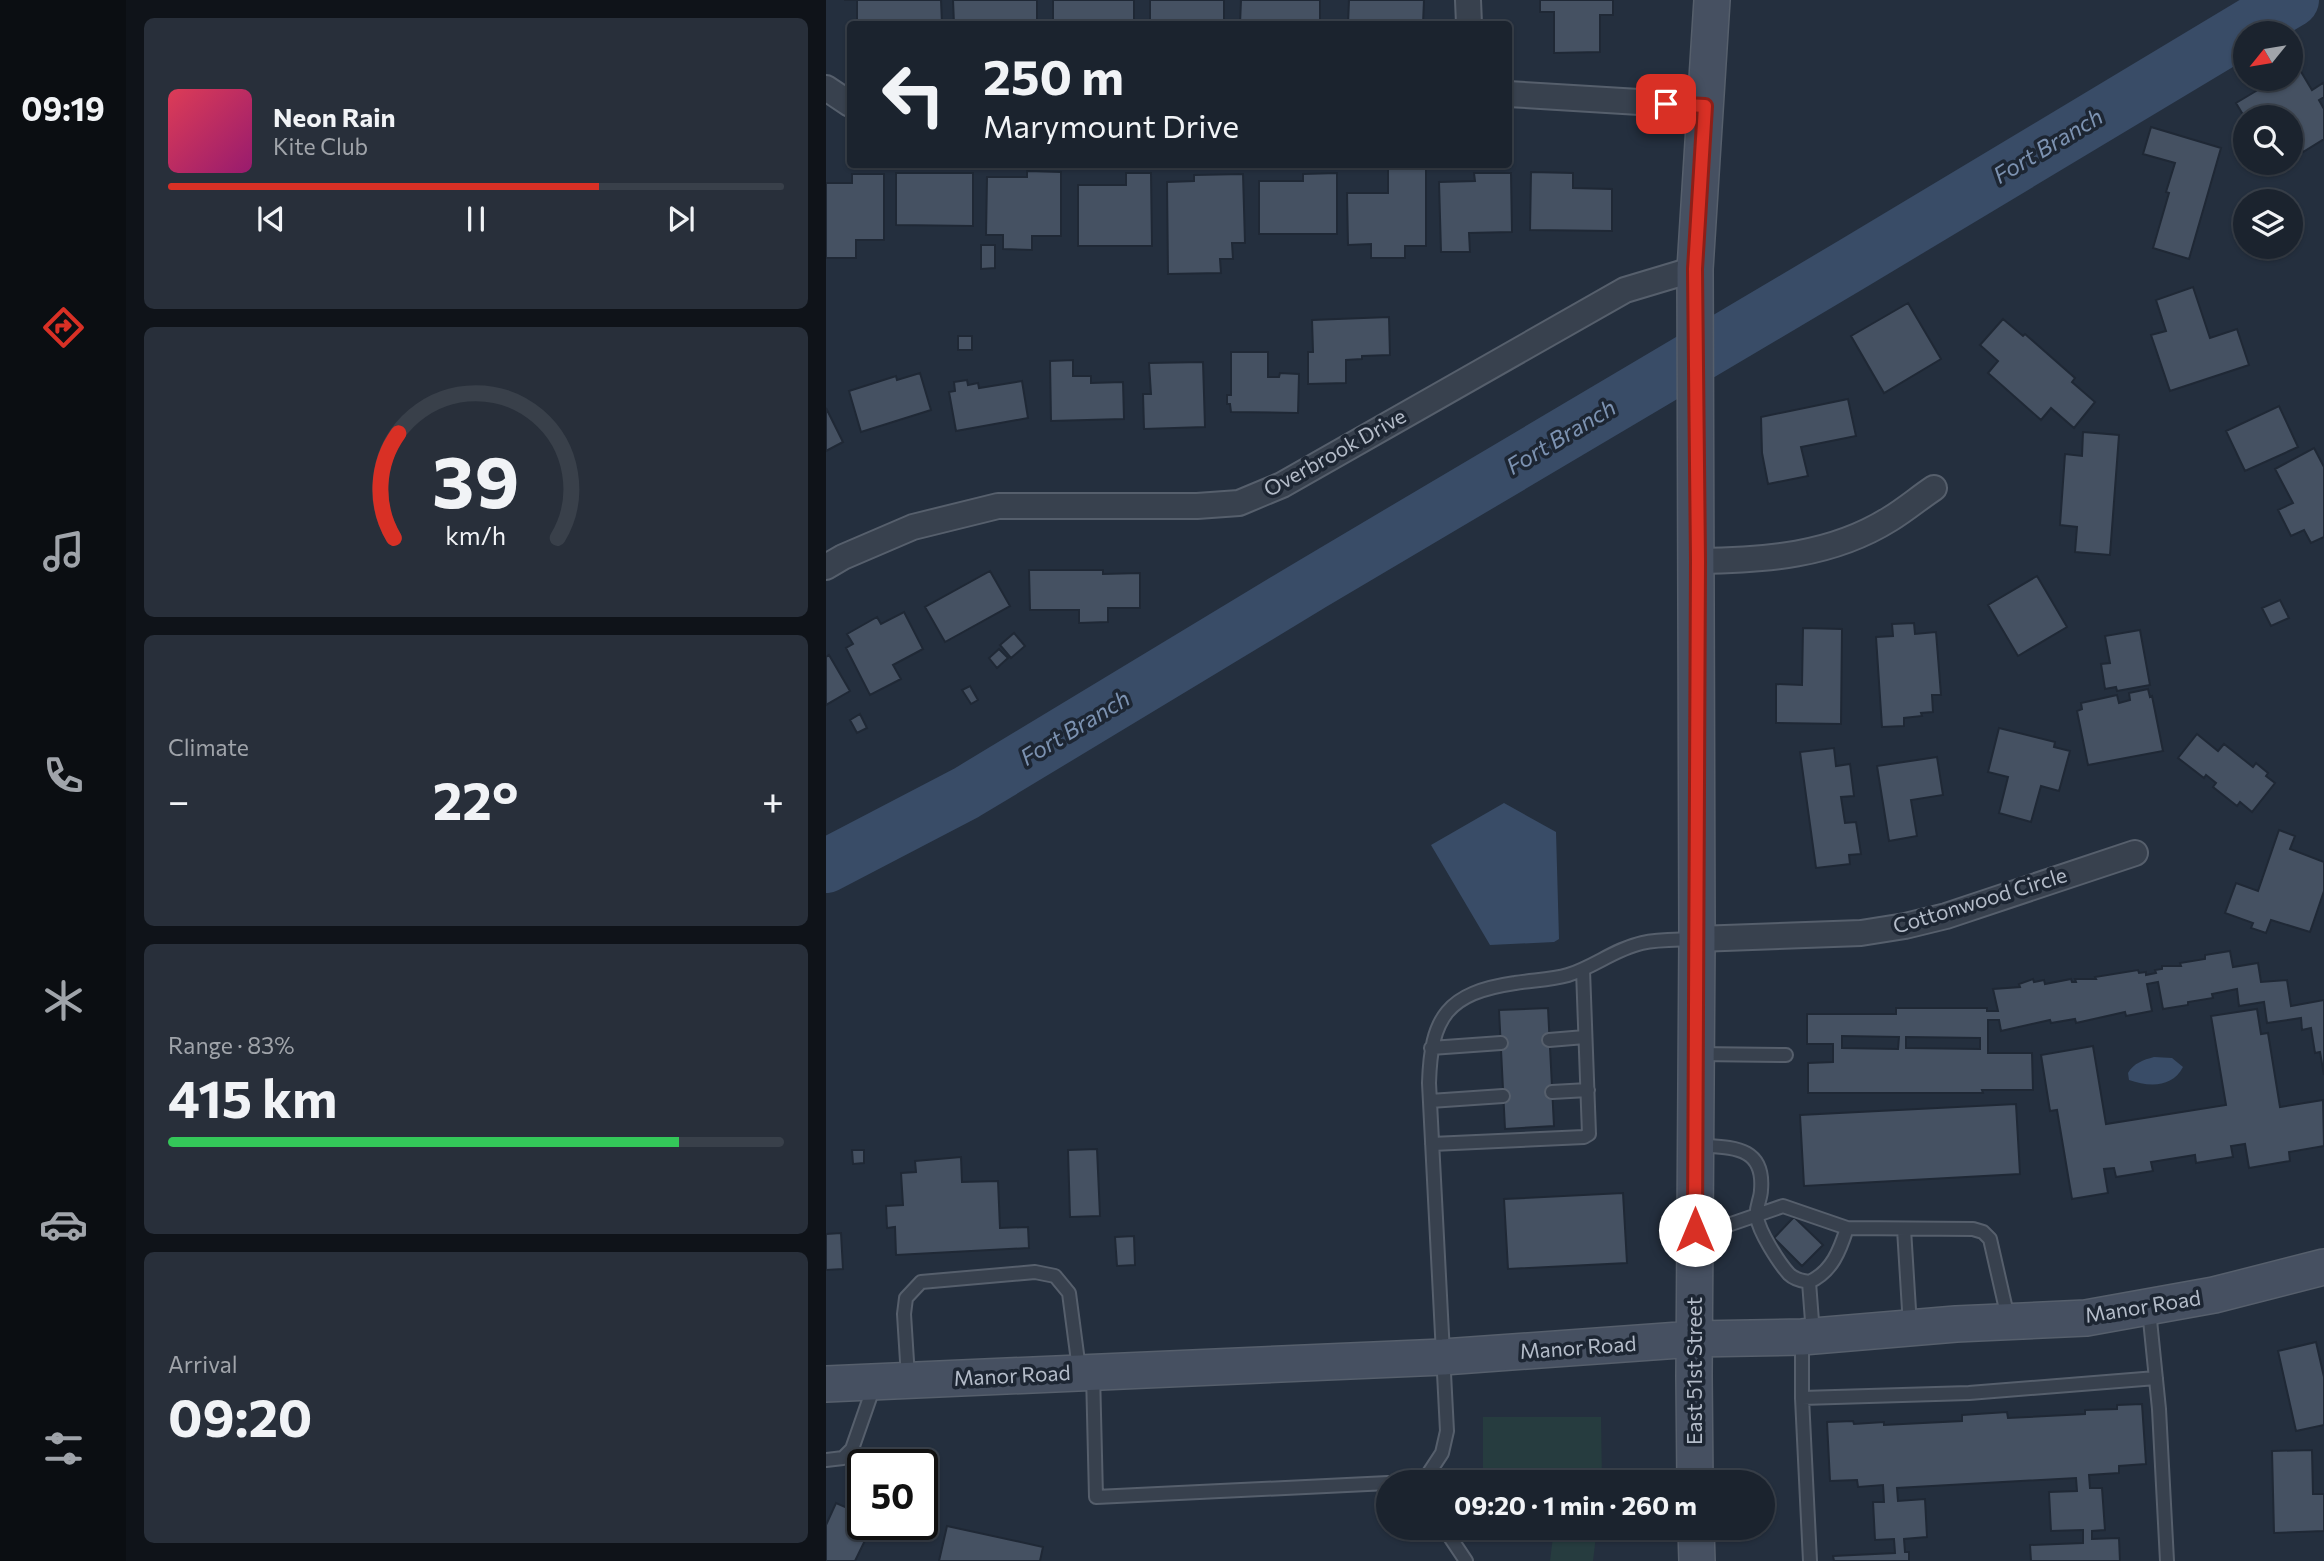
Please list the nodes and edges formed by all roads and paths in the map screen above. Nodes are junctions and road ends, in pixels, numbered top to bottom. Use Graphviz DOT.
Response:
graph roads {
  1 [pos="1468,0"];
  2 [pos="1712,0"];
  3 [pos="1469,21"];
  4 [pos="826,88"];
  5 [pos="1512,94"];
  6 [pos="847,102"];
  7 [pos="1705,106"];
  8 [pos="1695,269"];
  9 [pos="1934,488"];
  10 [pos="1698,561"];
  11 [pos="826,567"];
  12 [pos="2135,853"];
  13 [pos="1698,939"];
  14 [pos="1583,970"];
  15 [pos="1585,1037"];
  16 [pos="1549,1040"];
  17 [pos="1501,1043"];
  18 [pos="1431,1048"];
  19 [pos="1696,1054"];
  20 [pos="1786,1055"];
  21 [pos="1588,1090"];
  22 [pos="1552,1092"];
  23 [pos="1503,1096"];
  24 [pos="1430,1101"];
  25 [pos="1432,1144"];
  26 [pos="1696,1145"];
  27 [pos="1756,1216"];
  28 [pos="1847,1228"];
  29 [pos="1904,1229"];
  30 [pos="1695,1230"];
  31 [pos="2324,1267"];
  32 [pos="1809,1282"];
  33 [pos="2148,1308"];
  34 [pos="2009,1322"];
  35 [pos="1910,1328"];
  36 [pos="1808,1336"];
  37 [pos="1695,1339"];
  38 [pos="1443,1357"];
  39 [pos="1086,1373"];
  40 [pos="2156,1378"];
  41 [pos="892,1381"];
  42 [pos="826,1384"];
  43 [pos="1802,1398"];
  44 [pos="826,1460"];
  45 [pos="1430,1470"];
  46 [pos="1695,1470"];
  47 [pos="1376,1484"];
  48 [pos="1452,1540"];
  49 [pos="1696,1540"];
  50 [pos="1466,1561"];
  51 [pos="1697,1561"];
  52 [pos="1810,1561"];
  53 [pos="2167,1561"];
  1 -- 3 [label="street"];
  2 -- 7 [label="main road, East 51st Street"];
  4 -- 6 [label="street"];
  5 -- 7 [label="street"];
  7 -- 8 [label="main road, East 51st Street"];
  8 -- 10 [label="main road, East 51st Street"];
  8 -- 11 [label="street, Overbrook Drive"];
  9 -- 10 [label="street"];
  10 -- 13 [label="main road, East 51st Street"];
  12 -- 13 [label="street, Cottonwood Circle"];
  13 -- 14 [label="lane"];
  13 -- 19 [label="main road, East 51st Street"];
  14 -- 15 [label="lane"];
  14 -- 18 [label="lane"];
  15 -- 16 [label="lane"];
  15 -- 21 [label="lane"];
  17 -- 18 [label="lane"];
  18 -- 24 [label="lane"];
  19 -- 20 [label="lane"];
  19 -- 26 [label="main road, East 51st Street"];
  21 -- 22 [label="lane"];
  21 -- 25 [label="lane"];
  23 -- 24 [label="lane"];
  24 -- 25 [label="lane"];
  25 -- 38 [label="lane"];
  26 -- 27 [label="lane"];
  26 -- 30 [label="main road, East 51st Street"];
  27 -- 28 [label="lane"];
  27 -- 30 [label="lane"];
  27 -- 32 [label="lane"];
  28 -- 29 [label="lane"];
  28 -- 32 [label="lane"];
  29 -- 34 [label="lane"];
  29 -- 35 [label="lane"];
  30 -- 37 [label="main road, East 51st Street"];
  31 -- 33 [label="main road, Manor Road"];
  32 -- 36 [label="lane"];
  33 -- 34 [label="main road, Manor Road"];
  33 -- 40 [label="lane"];
  34 -- 35 [label="main road, Manor Road"];
  35 -- 36 [label="main road, Manor Road"];
  36 -- 37 [label="main road, Manor Road"];
  36 -- 43 [label="lane"];
  37 -- 38 [label="main road, Manor Road"];
  37 -- 46 [label="main road, East 51st Street"];
  38 -- 39 [label="main road, Manor Road"];
  38 -- 45 [label="lane"];
  39 -- 41 [label="main road, Manor Road"];
  39 -- 41 [label="lane"];
  39 -- 47 [label="lane"];
  40 -- 43 [label="lane"];
  40 -- 53 [label="lane"];
  41 -- 42 [label="main road, Manor Road"];
  41 -- 44 [label="lane"];
  43 -- 52 [label="lane"];
  48 -- 50 [label="lane"];
  49 -- 51 [label="main road"];
}
